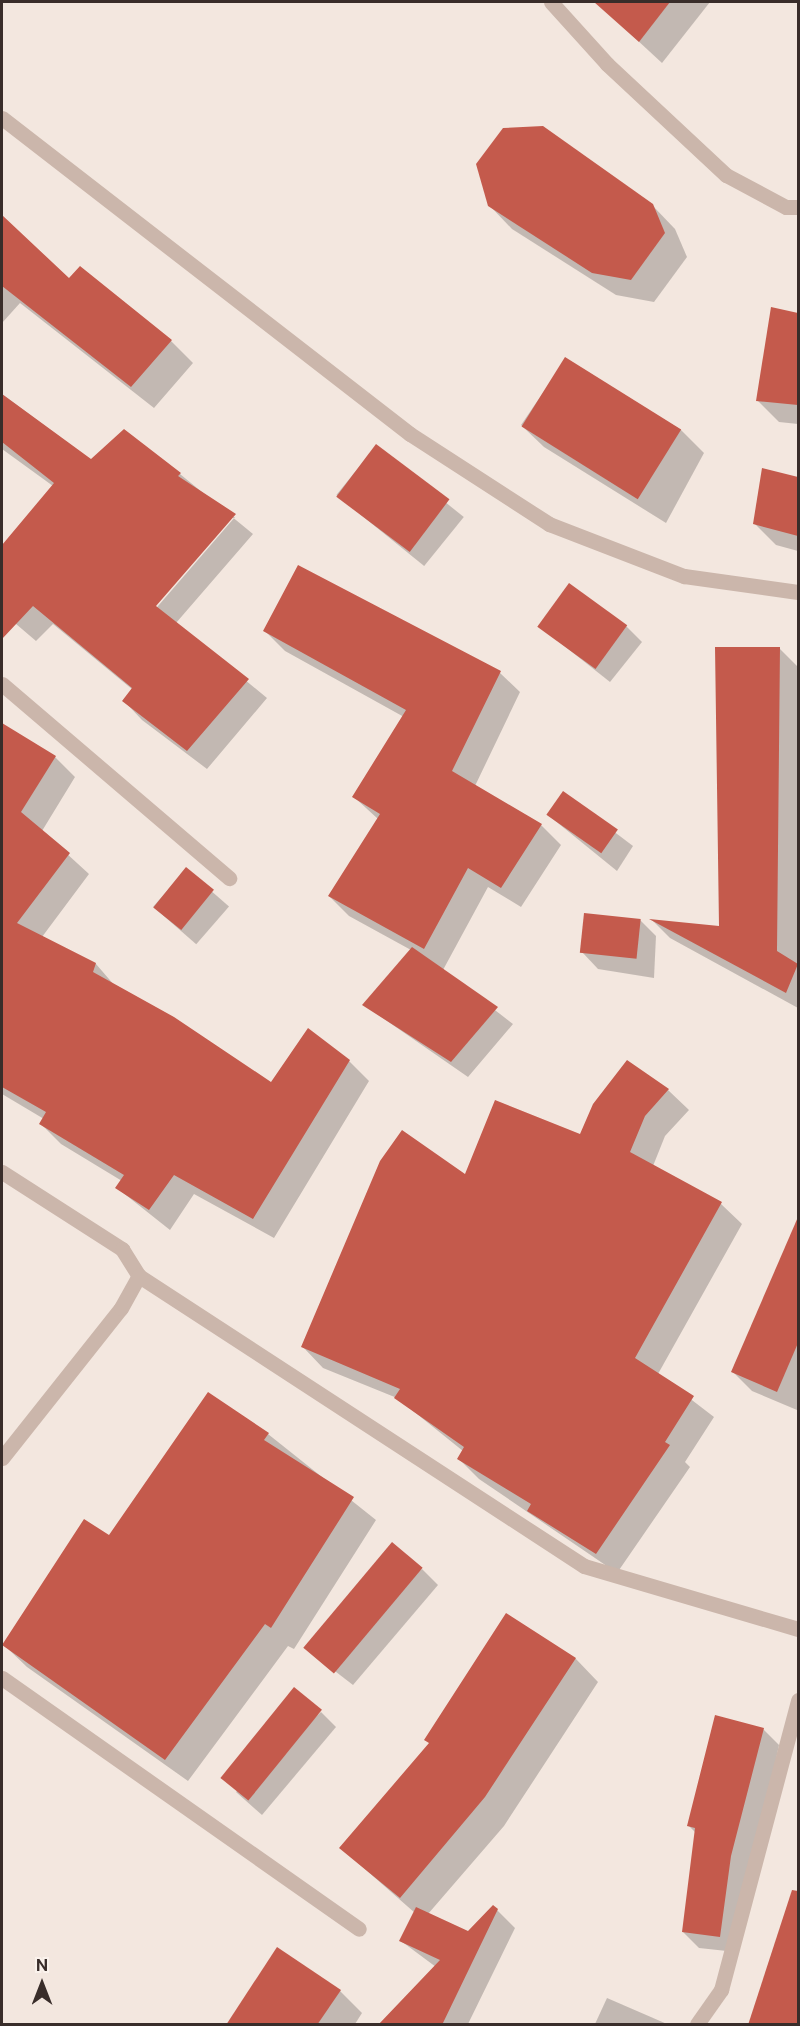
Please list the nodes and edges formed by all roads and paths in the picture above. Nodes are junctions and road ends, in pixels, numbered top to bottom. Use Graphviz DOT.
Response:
graph roads {
  1 [pos="551,2"];
  2 [pos="2,118"];
  3 [pos="798,207"];
  4 [pos="798,592"];
  5 [pos="2,684"];
  6 [pos="229,878"];
  7 [pos="2,1172"];
  8 [pos="139,1276"];
  9 [pos="2,1458"];
  10 [pos="798,1629"];
  11 [pos="2,1678"];
  12 [pos="798,1700"];
  13 [pos="359,1929"];
  14 [pos="697,2025"];
  1 -- 3 [label="street"];
  2 -- 4 [label="street"];
  5 -- 6 [label="street"];
  7 -- 8 [label="street"];
  8 -- 9 [label="street"];
  8 -- 10 [label="street"];
  11 -- 13 [label="street"];
  12 -- 14 [label="street"];
}
